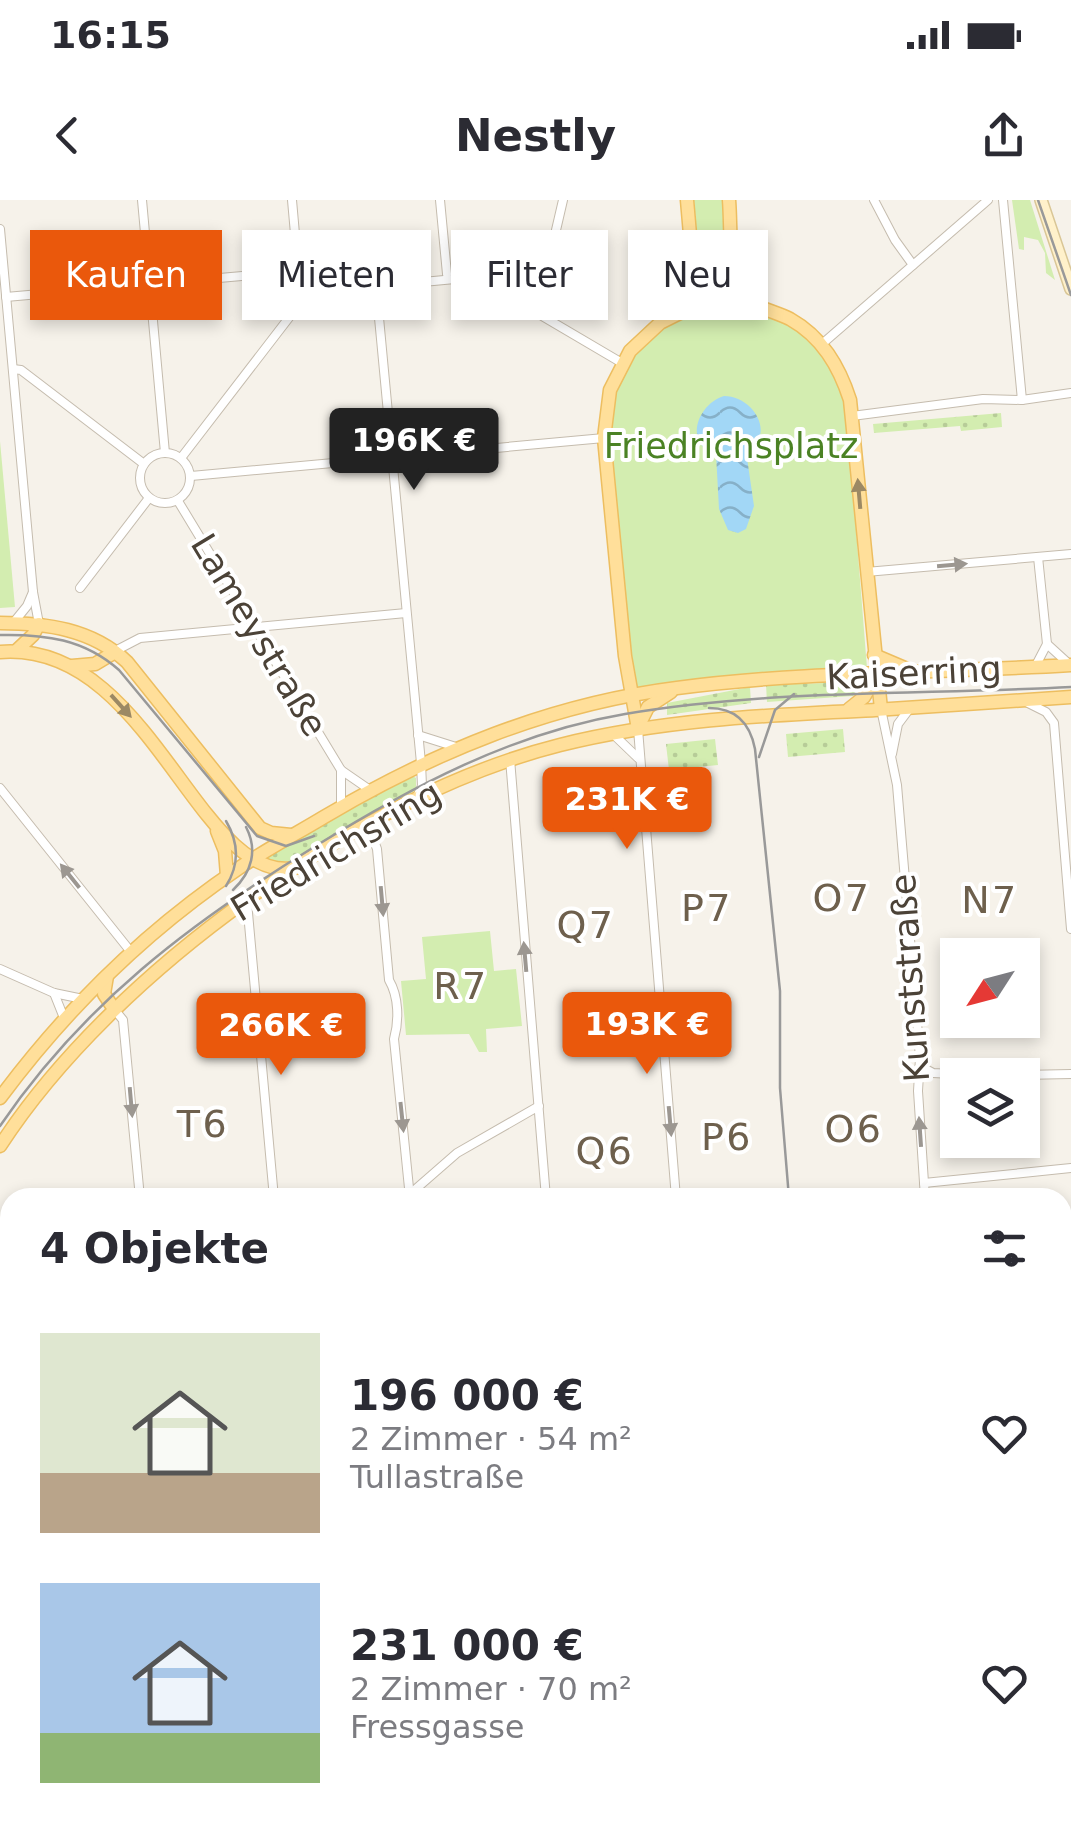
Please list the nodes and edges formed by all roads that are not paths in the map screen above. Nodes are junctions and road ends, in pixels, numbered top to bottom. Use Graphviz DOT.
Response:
graph roads {
  1 [pos="142,200"];
  2 [pos="292,200"];
  3 [pos="440,200"];
  4 [pos="563,200"];
  5 [pos="687,200"];
  6 [pos="728,200"];
  7 [pos="874,200"];
  8 [pos="988,200"];
  9 [pos="1003,200"];
  10 [pos="1041,200"];
  11 [pos="0,229"];
  12 [pos="145,230"];
  13 [pos="295,230"];
  14 [pos="556,230"];
  15 [pos="690,230"];
  16 [pos="731,230"];
  17 [pos="913,264"];
  18 [pos="447,274"];
  19 [pos="1071,290"];
  20 [pos="30,294"];
  21 [pos="6,296"];
  22 [pos="768,310"];
  23 [pos="153,320"];
  24 [pos="287,320"];
  25 [pos="379,320"];
  26 [pos="551,320"];
  27 [pos="668,320"];
  28 [pos="822,344"];
  29 [pos="622,363"];
  30 [pos="13,370"];
  31 [pos="1071,393"];
  32 [pos="1022,400"];
  33 [pos="852,416"];
  34 [pos="604,438"];
  35 [pos="165,453"];
  36 [pos="181,458"];
  37 [pos="392,458"];
  38 [pos="144,464"];
  39 [pos="191,476"];
  40 [pos="150,498"];
  41 [pos="178,500"];
  42 [pos="1071,554"];
  43 [pos="1038,557"];
  44 [pos="866,572"];
  45 [pos="80,588"];
  46 [pos="33,592"];
  47 [pos="406,613"];
  48 [pos="7,623"];
  49 [pos="39,624"];
  50 [pos="254,627"];
  51 [pos="1047,644"];
  52 [pos="16,651"];
  53 [pos="0,652"];
  54 [pos="115,652"];
  55 [pos="874,654"];
  56 [pos="1070,665"];
  57 [pos="72,666"];
  58 [pos="1035,667"];
  59 [pos="627,670"];
  60 [pos="916,673"];
  61 [pos="876,676"];
  62 [pos="756,681"];
  63 [pos="672,691"];
  64 [pos="632,696"];
  65 [pos="1071,698"];
  66 [pos="611,700"];
  67 [pos="1022,700"];
  68 [pos="910,708"];
  69 [pos="881,709"];
  70 [pos="847,711"];
  71 [pos="644,712"];
  72 [pos="759,714"];
  73 [pos="659,727"];
  74 [pos="638,729"];
  75 [pos="612,734"];
  76 [pos="418,735"];
  77 [pos="457,747"];
  78 [pos="638,758"];
  79 [pos="891,758"];
  80 [pos="510,759"];
  81 [pos="421,763"];
  82 [pos="340,770"];
  83 [pos="0,788"];
  84 [pos="370,790"];
  85 [pos="415,800"];
  86 [pos="341,808"];
  87 [pos="216,823"];
  88 [pos="357,832"];
  89 [pos="294,835"];
  90 [pos="250,860"];
  91 [pos="298,868"];
  92 [pos="227,876"];
  93 [pos="247,902"];
  94 [pos="1071,929"];
  95 [pos="131,952"];
  96 [pos="0,969"];
  97 [pos="108,974"];
  98 [pos="54,993"];
  99 [pos="83,999"];
  100 [pos="114,1009"];
  101 [pos="64,1018"];
  102 [pos="920,1066"];
  103 [pos="940,1073"];
  104 [pos="1071,1074"];
  105 [pos="1040,1075"];
  106 [pos="0,1098"];
  107 [pos="539,1106"];
  108 [pos="0,1146"];
  109 [pos="1071,1168"];
  110 [pos="924,1183"];
  111 [pos="139,1188"];
  112 [pos="273,1188"];
  113 [pos="409,1188"];
  114 [pos="419,1188"];
  115 [pos="545,1188"];
  116 [pos="675,1188"];
  117 [pos="925,1188"];
  1 -- 12 [label="street"];
  2 -- 13 [label="street"];
  3 -- 18 [label="street"];
  4 -- 14 [label="street"];
  5 -- 15 [label="main road"];
  6 -- 16 [label="main road"];
  7 -- 17 [label="street"];
  8 -- 17 [label="street"];
  9 -- 32 [label="street"];
  10 -- 19 [label="street"];
  11 -- 21 [label="street"];
  17 -- 28 [label="street"];
  20 -- 21 [label="street"];
  21 -- 30 [label="street"];
  22 -- 28 [label="main road"];
  23 -- 35 [label="street"];
  24 -- 36 [label="street"];
  25 -- 37 [label="street"];
  26 -- 29 [label="street"];
  27 -- 29 [label="main road"];
  28 -- 33 [label="main road"];
  29 -- 34 [label="main road"];
  30 -- 38 [label="street"];
  30 -- 46 [label="street"];
  31 -- 32 [label="street"];
  32 -- 33 [label="street"];
  44 -- 33 [label="main road, one-way"];
  34 -- 37 [label="street"];
  34 -- 59 [label="main road"];
  35 -- 36 [label="street"];
  35 -- 38 [label="street"];
  36 -- 39 [label="street"];
  37 -- 39 [label="street"];
  37 -- 47 [label="street"];
  38 -- 40 [label="street"];
  39 -- 41 [label="street"];
  40 -- 41 [label="street"];
  40 -- 45 [label="street"];
  41 -- 50 [label="street, Lameystraße"];
  42 -- 43 [label="street"];
  44 -- 43 [label="street, one-way"];
  43 -- 51 [label="street"];
  44 -- 55 [label="main road"];
  46 -- 48 [label="street"];
  46 -- 49 [label="street"];
  47 -- 50 [label="street"];
  47 -- 76 [label="street"];
  48 -- 49 [label="main road"];
  49 -- 52 [label="main road"];
  49 -- 54 [label="main road"];
  50 -- 54 [label="street"];
  50 -- 82 [label="street, Lameystraße"];
  51 -- 56 [label="street"];
  51 -- 58 [label="street"];
  52 -- 53 [label="main road"];
  52 -- 57 [label="main road"];
  54 -- 57 [label="main road"];
  54 -- 89 [label="main road"];
  55 -- 60 [label="main road"];
  55 -- 61 [label="main road"];
  56 -- 58 [label="main road, Kaiserring"];
  57 -- 87 [label="main road, one-way"];
  58 -- 60 [label="main road, Kaiserring"];
  59 -- 64 [label="main road"];
  59 -- 66 [label="main road"];
  60 -- 61 [label="main road, Kaiserring"];
  61 -- 62 [label="main road, Kaiserring"];
  61 -- 69 [label="main road"];
  61 -- 70 [label="main road"];
  62 -- 63 [label="main road, Friedrichsring"];
  63 -- 64 [label="main road, Friedrichsring"];
  63 -- 71 [label="main road"];
  63 -- 73 [label="main road"];
  64 -- 66 [label="main road, Friedrichsring"];
  64 -- 71 [label="main road"];
  64 -- 74 [label="main road"];
  65 -- 67 [label="main road, Kaiserring"];
  66 -- 77 [label="main road, Friedrichsring"];
  67 -- 68 [label="main road, Kaiserring"];
  67 -- 94 [label="street"];
  68 -- 69 [label="main road, Kaiserring"];
  68 -- 79 [label="street, Kunststraße"];
  69 -- 70 [label="main road, Kaiserring"];
  69 -- 79 [label="street, Kunststraße"];
  70 -- 72 [label="main road, Kaiserring"];
  71 -- 73 [label="main road"];
  71 -- 74 [label="main road"];
  72 -- 73 [label="main road, Friedrichsring"];
  73 -- 74 [label="main road, Friedrichsring"];
  74 -- 75 [label="main road, Friedrichsring"];
  74 -- 78 [label="street"];
  75 -- 78 [label="street"];
  75 -- 80 [label="main road, Friedrichsring"];
  76 -- 77 [label="street"];
  76 -- 81 [label="street"];
  77 -- 81 [label="main road, Friedrichsring"];
  78 -- 116 [label="street, one-way"];
  79 -- 102 [label="street, Kunststraße"];
  80 -- 85 [label="main road, Friedrichsring"];
  107 -- 80 [label="street, one-way"];
  81 -- 84 [label="main road, Friedrichsring"];
  81 -- 85 [label="street"];
  82 -- 84 [label="street, Lameystraße"];
  82 -- 86 [label="street, Lameystraße"];
  95 -- 83 [label="street, one-way"];
  84 -- 86 [label="main road, Friedrichsring"];
  85 -- 88 [label="main road, Friedrichsring"];
  86 -- 89 [label="main road, Friedrichsring"];
  87 -- 90 [label="main road"];
  87 -- 92 [label="main road"];
  88 -- 91 [label="main road, Friedrichsring"];
  88 -- 113 [label="street, one-way"];
  89 -- 90 [label="main road, Friedrichsring"];
  90 -- 91 [label="main road"];
  90 -- 92 [label="main road, Friedrichsring"];
  91 -- 93 [label="main road, Friedrichsring"];
  92 -- 95 [label="main road, Friedrichsring"];
  93 -- 100 [label="main road, Friedrichsring"];
  93 -- 112 [label="street"];
  95 -- 97 [label="main road, Friedrichsring"];
  96 -- 98 [label="street"];
  97 -- 99 [label="main road, Friedrichsring"];
  97 -- 100 [label="main road"];
  98 -- 99 [label="street"];
  98 -- 101 [label="street"];
  99 -- 101 [label="main road, Friedrichsring"];
  100 -- 108 [label="main road, Friedrichsring"];
  100 -- 111 [label="street, one-way"];
  101 -- 106 [label="main road, Friedrichsring"];
  102 -- 103 [label="street"];
  110 -- 102 [label="street, Kunststraße, one-way"];
  104 -- 105 [label="street"];
  107 -- 114 [label="street"];
  107 -- 115 [label="street"];
  109 -- 110 [label="street"];
  110 -- 117 [label="street, Kunststraße"];
}
